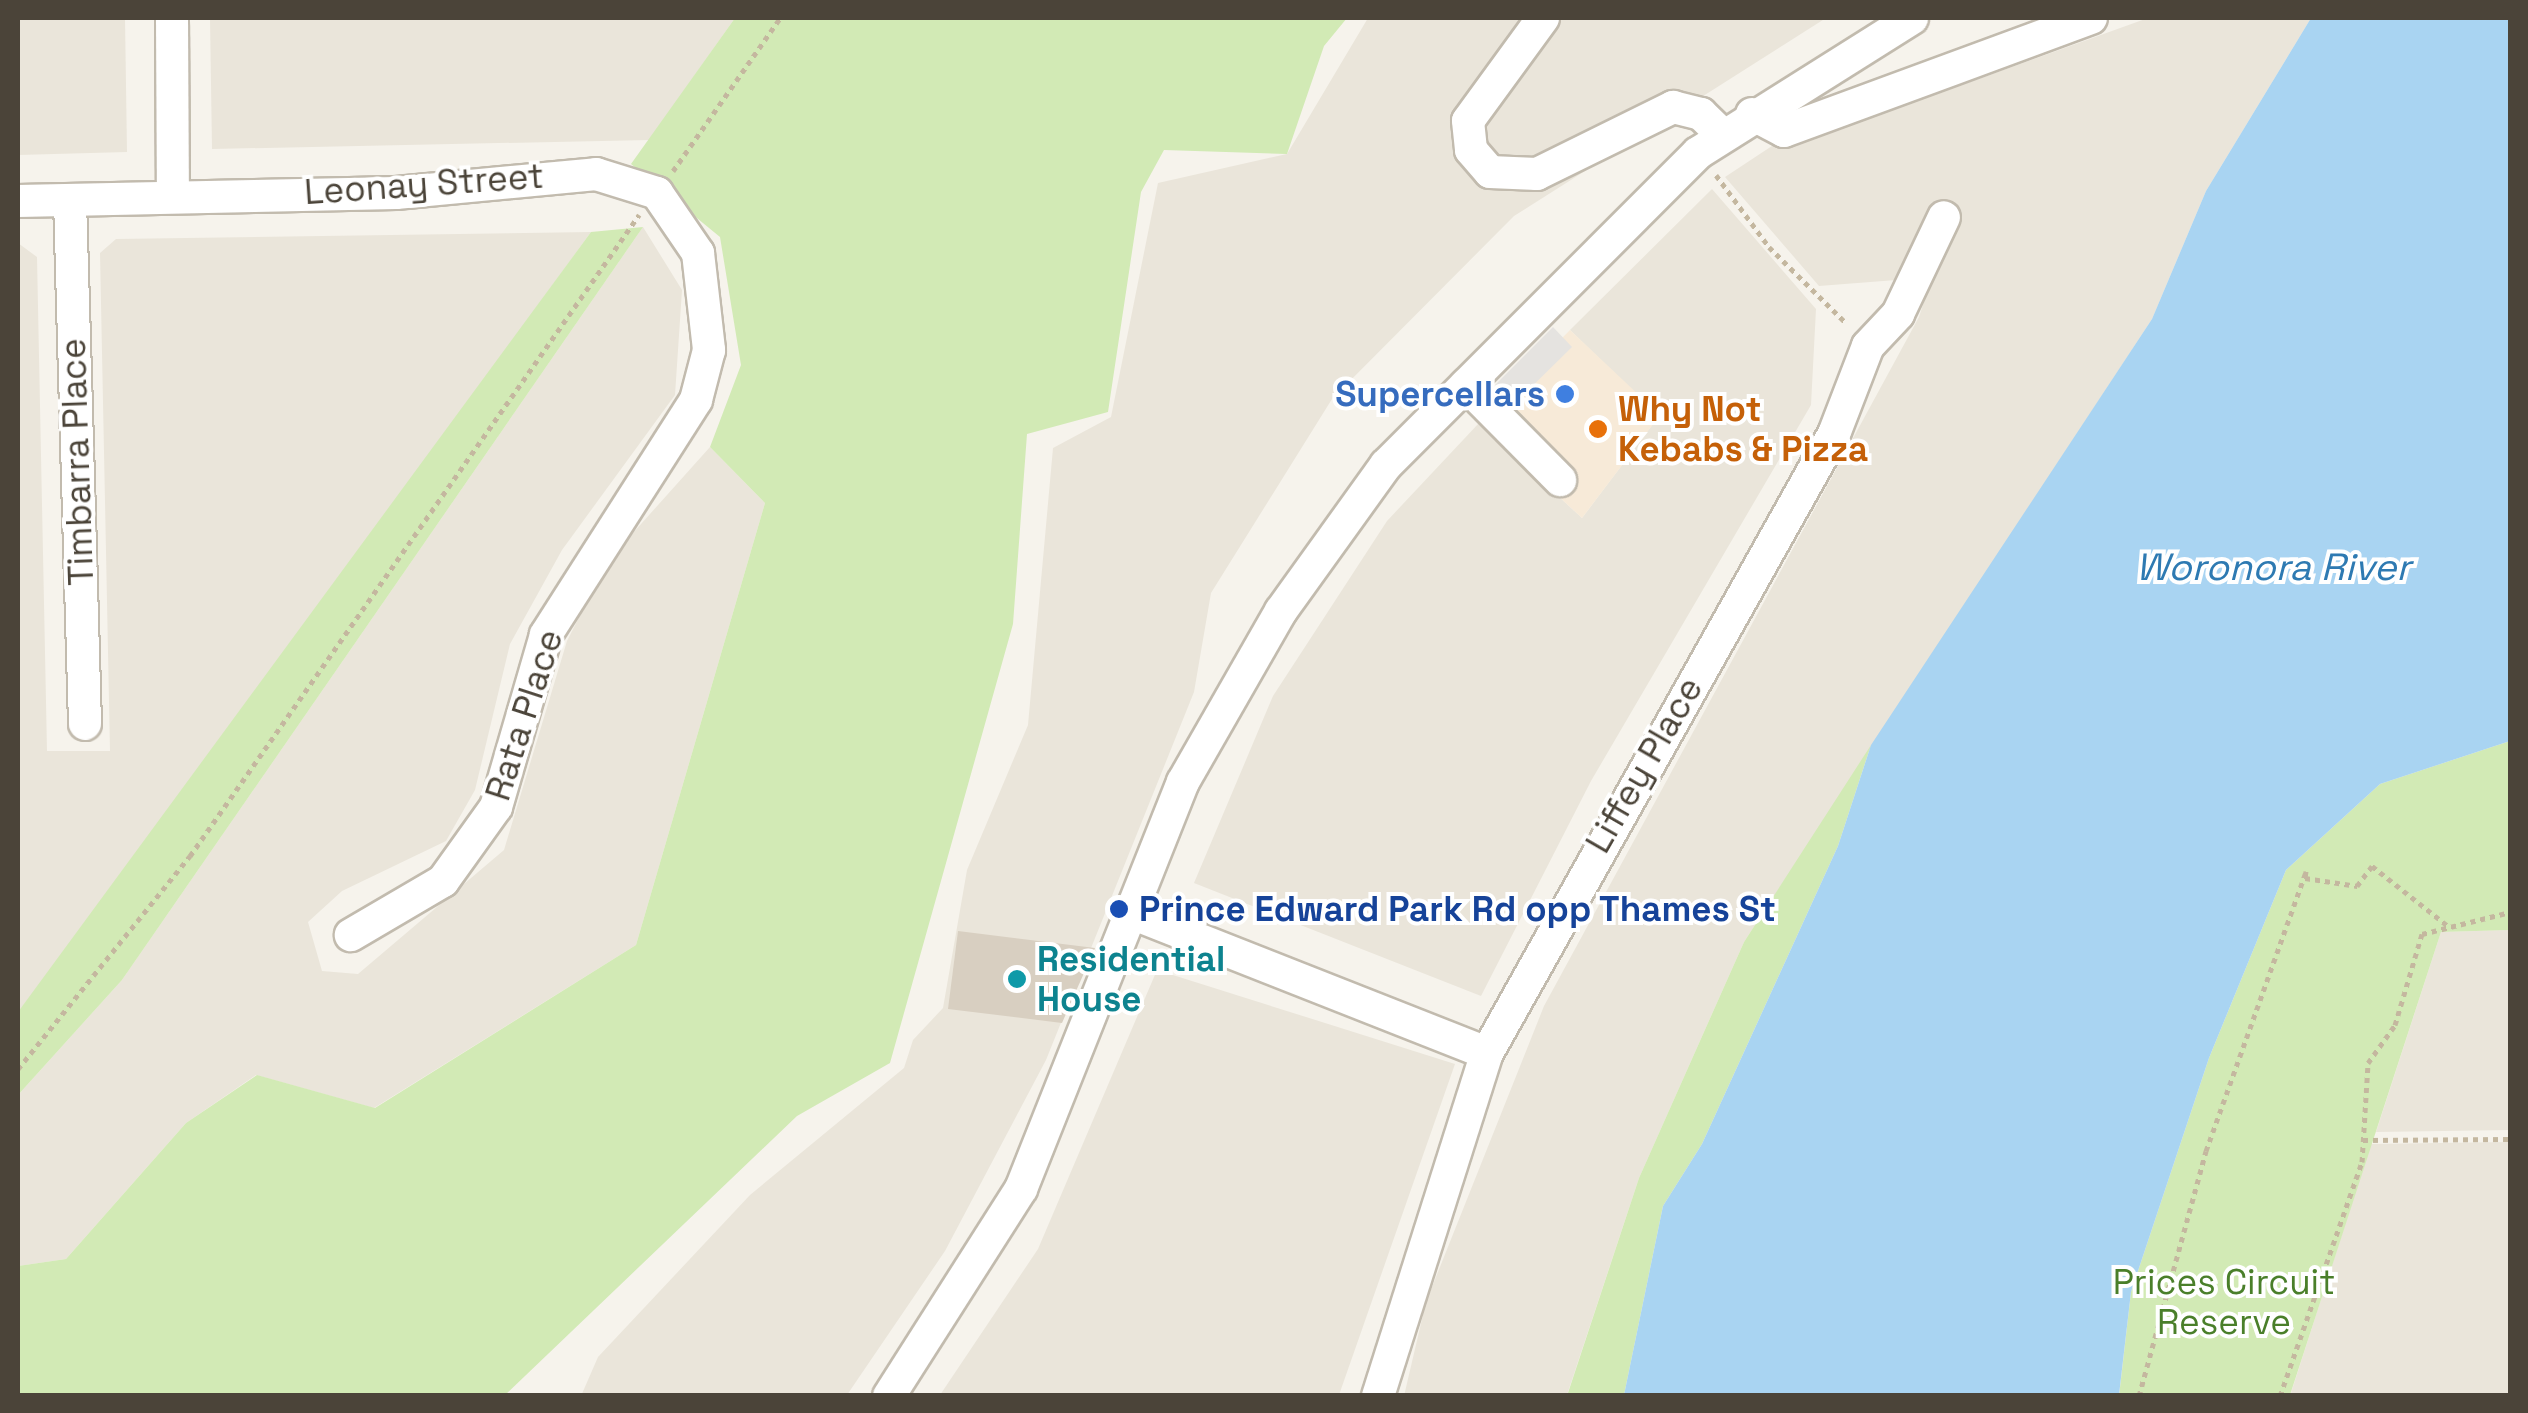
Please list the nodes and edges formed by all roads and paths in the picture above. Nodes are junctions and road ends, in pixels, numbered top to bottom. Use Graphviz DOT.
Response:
graph roads {
  1 [pos="172,18"];
  2 [pos="780,18"];
  3 [pos="1543,18"];
  4 [pos="1912,18"];
  5 [pos="2092,18"];
  6 [pos="1752,114"];
  7 [pos="1710,143"];
  8 [pos="668,178"];
  9 [pos="174,196"];
  10 [pos="18,200"];
  11 [pos="70,200"];
  12 [pos="1944,216"];
  13 [pos="626,234"];
  14 [pos="1868,346"];
  15 [pos="710,350"];
  16 [pos="1466,385"];
  17 [pos="1560,480"];
  18 [pos="85,724"];
  19 [pos="2510,912"];
  20 [pos="1134,914"];
  21 [pos="2448,926"];
  22 [pos="352,934"];
  23 [pos="1487,1053"];
  24 [pos="18,1069"];
  25 [pos="2510,1139"];
  26 [pos="2363,1140"];
  27 [pos="889,1396"];
  28 [pos="1378,1396"];
  29 [pos="2139,1396"];
  30 [pos="2280,1396"];
  1 -- 9 [label="street"];
  2 -- 8 [label="path"];
  3 -- 7 [label="street"];
  4 -- 6 [label="street"];
  5 -- 6 [label="street"];
  6 -- 7 [label="street"];
  7 -- 14 [label="path"];
  7 -- 16 [label="street"];
  9 -- 11 [label="street, Leonay Street"];
  9 -- 15 [label="street, Leonay Street"];
  10 -- 11 [label="street, Leonay Street"];
  11 -- 18 [label="street, Timbarra Place"];
  12 -- 14 [label="street, Liffey Place"];
  13 -- 24 [label="path"];
  14 -- 23 [label="street, Liffey Place"];
  15 -- 22 [label="street, Rata Place"];
  16 -- 17 [label="street"];
  16 -- 20 [label="street"];
  19 -- 21 [label="path"];
  20 -- 23 [label="street"];
  20 -- 27 [label="street"];
  21 -- 26 [label="path"];
  21 -- 29 [label="path"];
  23 -- 28 [label="street, Liffey Place"];
  25 -- 26 [label="path"];
  26 -- 30 [label="path"];
}
